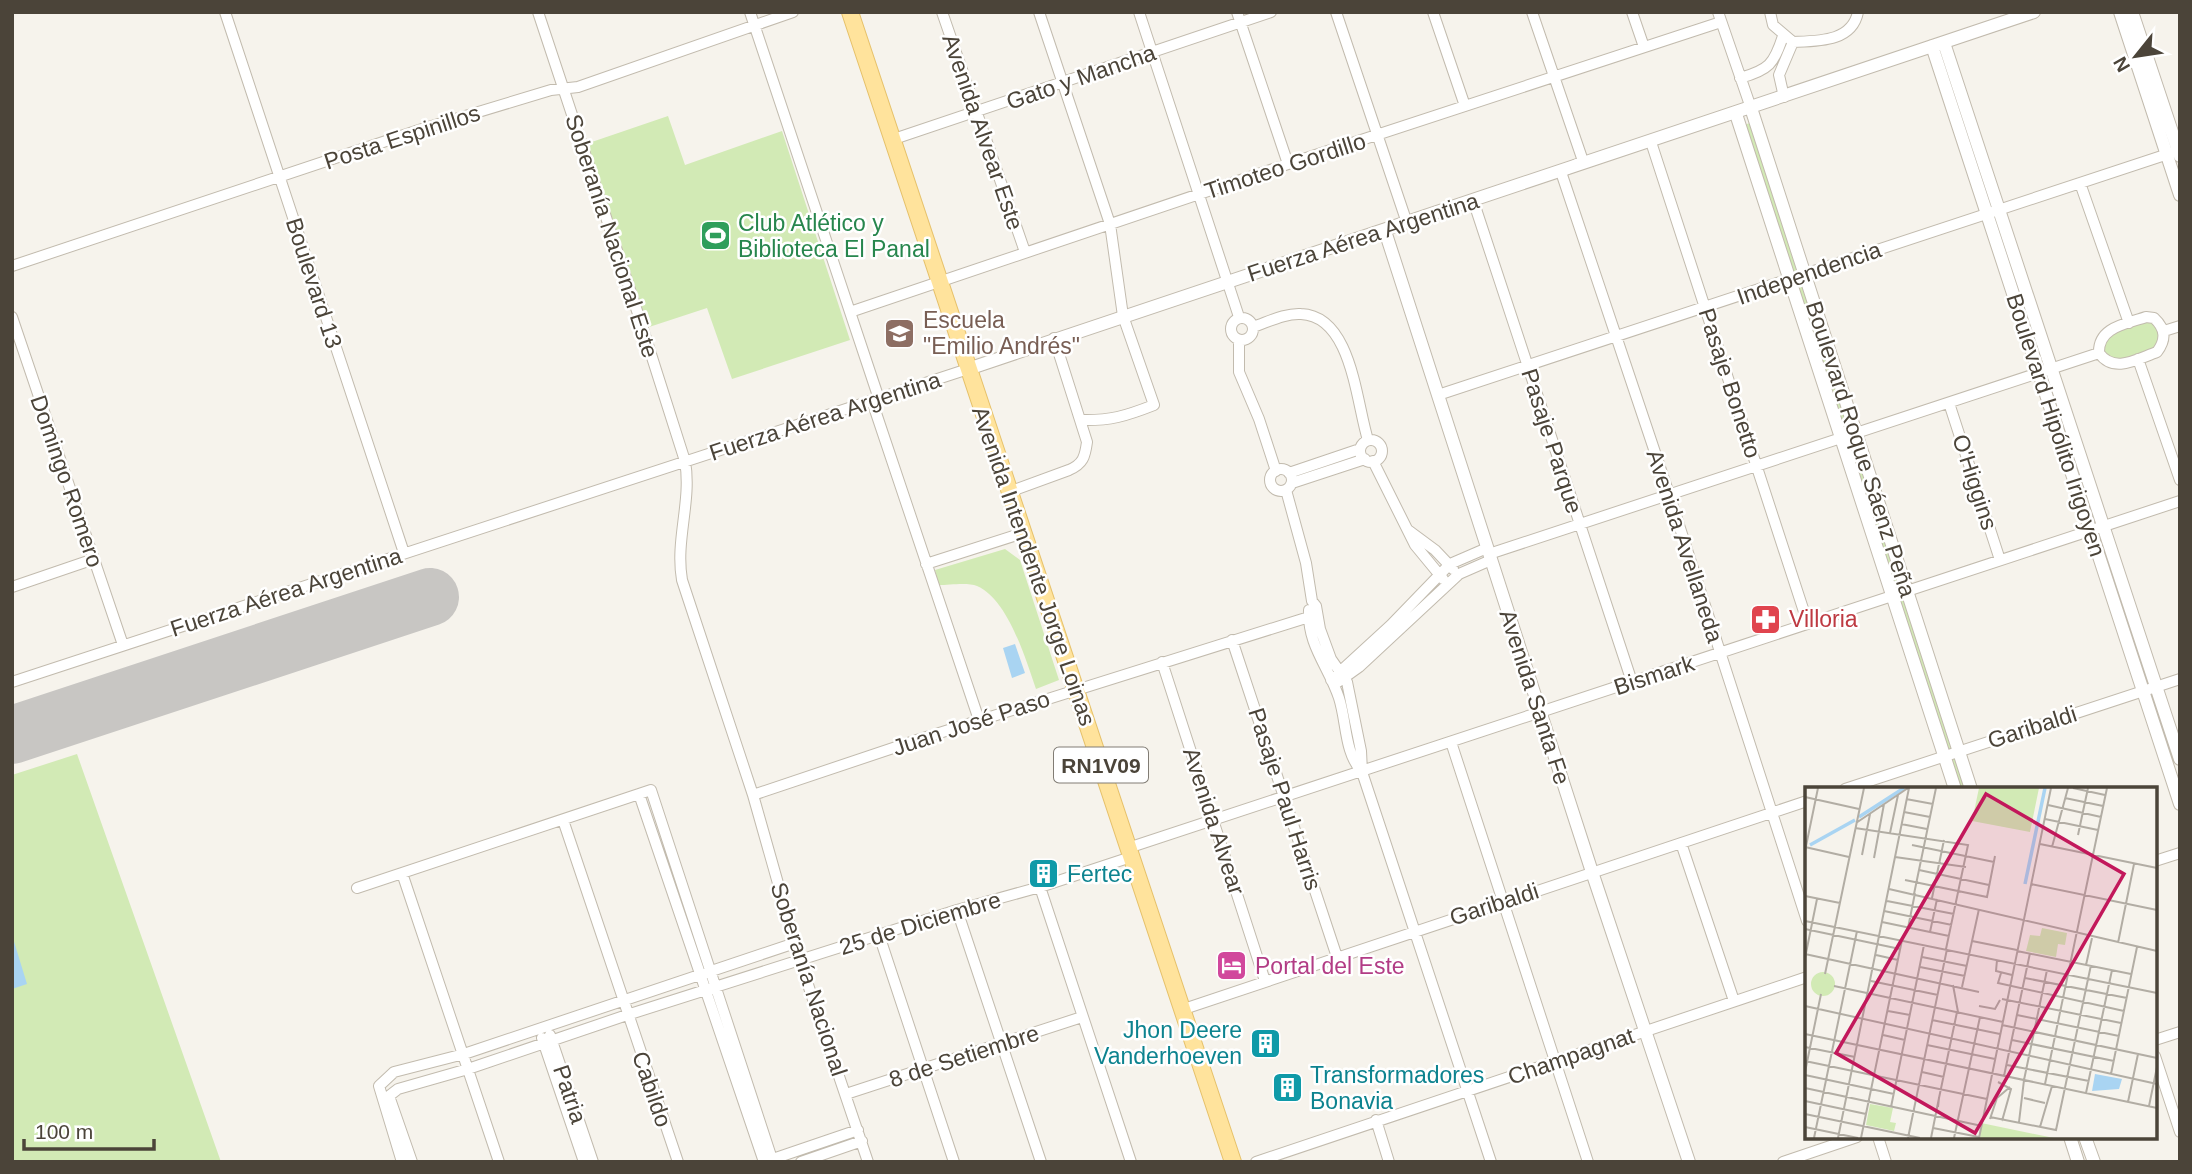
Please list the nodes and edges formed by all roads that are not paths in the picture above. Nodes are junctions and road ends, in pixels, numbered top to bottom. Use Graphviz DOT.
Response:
graph roads {
  1 [pos="225,12"];
  2 [pos="538,12"];
  3 [pos="750,12"];
  4 [pos="793,12"];
  5 [pos="850,12"];
  6 [pos="942,12"];
  7 [pos="1039,12"];
  8 [pos="1139,12"];
  9 [pos="1271,12"];
  10 [pos="1336,12"];
  11 [pos="1433,12"];
  12 [pos="1532,12"];
  13 [pos="1632,12"];
  14 [pos="1770,12"];
  15 [pos="1858,12"];
  16 [pos="2034,12"];
  17 [pos="2120,12"];
  18 [pos="2132,12"];
  19 [pos="1238,17"];
  20 [pos="1719,17"];
  21 [pos="754,25"];
  22 [pos="1788,39"];
  23 [pos="1938,44"];
  24 [pos="1644,47"];
  25 [pos="1152,53"];
  26 [pos="1553,78"];
  27 [pos="1740,78"];
  28 [pos="1063,84"];
  29 [pos="564,90"];
  30 [pos="1784,97"];
  31 [pos="1465,106"];
  32 [pos="1751,108"];
  33 [pos="976,111"];
  34 [pos="1736,114"];
  35 [pos="1377,136"];
  36 [pos="891,141"];
  37 [pos="1651,142"];
  38 [pos="2176,153"];
  39 [pos="1288,164"];
  40 [pos="1561,172"];
  41 [pos="280,178"];
  42 [pos="2080,183"];
  43 [pos="1200,193"];
  44 [pos="2180,195"];
  45 [pos="1473,200"];
  46 [pos="1993,212"];
  47 [pos="1407,223"];
  48 [pos="1110,224"];
  49 [pos="1385,231"];
  50 [pos="1025,252"];
  51 [pos="12,266"];
  52 [pos="1804,274"];
  53 [pos="1790,279"];
  54 [pos="939,281"];
  55 [pos="1228,281"];
  56 [pos="1706,308"];
  57 [pos="850,312"];
  58 [pos="1123,316"];
  59 [pos="12,317"];
  60 [pos="1239,317"];
  61 [pos="2129,323"];
  62 [pos="2180,326"];
  63 [pos="1253,327"];
  64 [pos="2164,331"];
  65 [pos="1615,337"];
  66 [pos="1054,338"];
  67 [pos="1239,340"];
  68 [pos="2099,353"];
  69 [pos="2138,359"];
  70 [pos="1527,366"];
  71 [pos="968,369"];
  72 [pos="2045,371"];
  73 [pos="1438,395"];
  74 [pos="875,400"];
  75 [pos="1949,403"];
  76 [pos="1080,420"];
  77 [pos="1856,433"];
  78 [pos="1842,437"];
  79 [pos="1367,453"];
  80 [pos="685,461"];
  81 [pos="1757,465"];
  82 [pos="1276,471"];
  83 [pos="2180,480"];
  84 [pos="1289,482"];
  85 [pos="1009,492"];
  86 [pos="1669,494"];
  87 [pos="2180,501"];
  88 [pos="1580,525"];
  89 [pos="1408,530"];
  90 [pos="2097,530"];
  91 [pos="1023,533"];
  92 [pos="404,553"];
  93 [pos="1489,554"];
  94 [pos="94,559"];
  95 [pos="2000,560"];
  96 [pos="926,564"];
  97 [pos="1450,564"];
  98 [pos="1458,575"];
  99 [pos="1443,579"];
  100 [pos="12,587"];
  101 [pos="1907,591"];
  102 [pos="1893,596"];
  103 [pos="1312,601"];
  104 [pos="1309,617"];
  105 [pos="1808,624"];
  106 [pos="1232,640"];
  107 [pos="123,645"];
  108 [pos="1721,653"];
  109 [pos="1162,662"];
  110 [pos="1342,675"];
  111 [pos="2180,679"];
  112 [pos="12,682"];
  113 [pos="1632,682"];
  114 [pos="1332,683"];
  115 [pos="2155,687"];
  116 [pos="1077,690"];
  117 [pos="2143,691"];
  118 [pos="1540,712"];
  119 [pos="979,720"];
  120 [pos="1451,742"];
  121 [pos="1959,751"];
  122 [pos="1944,756"];
  123 [pos="2180,760"];
  124 [pos="1362,772"];
  125 [pos="1860,787"];
  126 [pos="1954,787"];
  127 [pos="1970,787"];
  128 [pos="639,794"];
  129 [pos="754,795"];
  130 [pos="1285,797"];
  131 [pos="1805,802"];
  132 [pos="2180,804"];
  133 [pos="1773,813"];
  134 [pos="563,820"];
  135 [pos="1214,820"];
  136 [pos="1681,843"];
  137 [pos="1130,853"];
  138 [pos="2180,853"];
  139 [pos="2157,860"];
  140 [pos="1592,872"];
  141 [pos="402,873"];
  142 [pos="1040,887"];
  143 [pos="357,888"];
  144 [pos="1502,902"];
  145 [pos="957,909"];
  146 [pos="1805,915"];
  147 [pos="1414,930"];
  148 [pos="879,935"];
  149 [pos="795,943"];
  150 [pos="1337,957"];
  151 [pos="800,961"];
  152 [pos="712,971"];
  153 [pos="699,975"];
  154 [pos="1805,978"];
  155 [pos="1265,981"];
  156 [pos="711,989"];
  157 [pos="623,1001"];
  158 [pos="1734,1001"];
  159 [pos="1181,1010"];
  160 [pos="627,1015"];
  161 [pos="1082,1017"];
  162 [pos="543,1028"];
  163 [pos="1644,1030"];
  164 [pos="2180,1032"];
  165 [pos="2157,1039"];
  166 [pos="548,1042"];
  167 [pos="1002,1044"];
  168 [pos="464,1054"];
  169 [pos="1555,1062"];
  170 [pos="2157,1062"];
  171 [pos="468,1069"];
  172 [pos="923,1070"];
  173 [pos="1467,1091"];
  174 [pos="846,1094"];
  175 [pos="1376,1121"];
  176 [pos="2180,1132"];
  177 [pos="860,1136"];
  178 [pos="1851,1139"];
  179 [pos="1879,1139"];
  180 [pos="2071,1139"];
  181 [pos="2086,1139"];
  182 [pos="1294,1149"];
  183 [pos="770,1161"];
  184 [pos="402,1162"];
  185 [pos="412,1162"];
  186 [pos="499,1162"];
  187 [pos="584,1162"];
  188 [pos="593,1162"];
  189 [pos="678,1162"];
  190 [pos="800,1162"];
  191 [pos="868,1162"];
  192 [pos="954,1162"];
  193 [pos="1041,1162"];
  194 [pos="1131,1162"];
  195 [pos="1233,1162"];
  196 [pos="1256,1162"];
  197 [pos="1299,1162"];
  198 [pos="1389,1162"];
  199 [pos="1491,1162"];
  200 [pos="1588,1162"];
  201 [pos="1689,1162"];
  202 [pos="1783,1162"];
  203 [pos="1886,1162"];
  204 [pos="2078,1162"];
  205 [pos="2094,1162"];
  1 -- 41 [label="street, Boulevard 13"];
  2 -- 29 [label="street, Soberanía Nacional Este"];
  3 -- 21 [label="street"];
  4 -- 21 [label="street, Posta Espinillos"];
  5 -- 36 [label="main road, RN1V09"];
  6 -- 33 [label="street, Avenida Alvear Este"];
  7 -- 28 [label="street"];
  8 -- 25 [label="street"];
  9 -- 19 [label="street, Gato y Mancha"];
  10 -- 35 [label="street"];
  11 -- 31 [label="street"];
  12 -- 26 [label="street"];
  13 -- 24 [label="street"];
  14 -- 22 [label="street"];
  15 -- 22 [label="street"];
  16 -- 23 [label="street, Fuerza Aérea Argentina"];
  17 -- 38 [label="street"];
  18 -- 38 [label="street"];
  19 -- 25 [label="street, Gato y Mancha"];
  19 -- 39 [label="street"];
  20 -- 24 [label="street, Timoteo Gordillo"];
  20 -- 27 [label="street"];
  21 -- 29 [label="street, Posta Espinillos"];
  21 -- 57 [label="street"];
  22 -- 27 [label="street"];
  22 -- 30 [label="street"];
  23 -- 30 [label="street, Fuerza Aérea Argentina"];
  23 -- 46 [label="street, Boulevard Hipólito Irigoyen"];
  24 -- 26 [label="street, Timoteo Gordillo"];
  25 -- 28 [label="street, Gato y Mancha"];
  25 -- 43 [label="street"];
  26 -- 31 [label="street, Timoteo Gordillo"];
  26 -- 40 [label="street"];
  27 -- 32 [label="street"];
  28 -- 33 [label="street, Gato y Mancha"];
  28 -- 48 [label="street"];
  29 -- 41 [label="street, Posta Espinillos"];
  29 -- 80 [label="street, Soberanía Nacional Este"];
  30 -- 32 [label="street, Fuerza Aérea Argentina"];
  31 -- 35 [label="street, Timoteo Gordillo"];
  32 -- 34 [label="street, Fuerza Aérea Argentina"];
  32 -- 52 [label="street, Boulevard Roque Sáenz Peña"];
  33 -- 36 [label="street, Gato y Mancha"];
  33 -- 50 [label="street, Avenida Alvear Este"];
  34 -- 37 [label="street, Fuerza Aérea Argentina"];
  34 -- 53 [label="street, Boulevard Roque Sáenz Peña"];
  35 -- 39 [label="street, Timoteo Gordillo"];
  35 -- 47 [label="street"];
  36 -- 54 [label="main road, RN1V09"];
  37 -- 40 [label="street, Fuerza Aérea Argentina"];
  37 -- 56 [label="street, Pasaje Bonetto"];
  38 -- 42 [label="street, Independencia"];
  38 -- 44 [label="street"];
  39 -- 43 [label="street, Timoteo Gordillo"];
  40 -- 45 [label="street, Fuerza Aérea Argentina"];
  40 -- 65 [label="street, Avenida Avellaneda"];
  41 -- 51 [label="street, Posta Espinillos"];
  41 -- 92 [label="street, Boulevard 13"];
  42 -- 46 [label="street, Independencia"];
  42 -- 61 [label="street"];
  43 -- 48 [label="street, Timoteo Gordillo"];
  43 -- 55 [label="street"];
  45 -- 47 [label="street, Fuerza Aérea Argentina"];
  45 -- 70 [label="street, Pasaje Parque"];
  46 -- 52 [label="street, Independencia"];
  46 -- 72 [label="street, Boulevard Hipólito Irigoyen"];
  47 -- 49 [label="street, Fuerza Aérea Argentina"];
  48 -- 50 [label="street, Timoteo Gordillo"];
  48 -- 58 [label="street"];
  49 -- 55 [label="street, Fuerza Aérea Argentina"];
  49 -- 73 [label="street, Avenida Santa Fe"];
  50 -- 54 [label="street, Timoteo Gordillo"];
  52 -- 53 [label="street, Independencia"];
  52 -- 77 [label="street, Boulevard Roque Sáenz Peña"];
  53 -- 56 [label="street, Independencia"];
  53 -- 78 [label="street, Boulevard Roque Sáenz Peña"];
  54 -- 57 [label="street, Timoteo Gordillo"];
  54 -- 71 [label="main road, RN1V09"];
  55 -- 58 [label="street, Fuerza Aérea Argentina"];
  55 -- 60 [label="street"];
  56 -- 65 [label="street, Independencia"];
  56 -- 81 [label="street, Pasaje Bonetto"];
  57 -- 74 [label="street"];
  58 -- 66 [label="street, Fuerza Aérea Argentina"];
  58 -- 76 [label="street"];
  59 -- 94 [label="street, Domingo Romero"];
  60 -- 63 [label="street"];
  60 -- 67 [label="street"];
  61 -- 64 [label="street"];
  61 -- 68 [label="street"];
  62 -- 64 [label="street"];
  63 -- 67 [label="street"];
  63 -- 79 [label="street"];
  64 -- 69 [label="street"];
  65 -- 70 [label="street, Independencia"];
  65 -- 86 [label="street, Avenida Avellaneda"];
  66 -- 71 [label="street, Fuerza Aérea Argentina"];
  66 -- 76 [label="street"];
  67 -- 82 [label="street"];
  68 -- 69 [label="street"];
  68 -- 72 [label="street"];
  69 -- 83 [label="street"];
  70 -- 73 [label="street, Independencia"];
  70 -- 88 [label="street, Pasaje Parque"];
  71 -- 74 [label="street, Fuerza Aérea Argentina"];
  71 -- 85 [label="main road, Avenida Intendente Jorge Loinas / RN1V09"];
  72 -- 75 [label="street"];
  72 -- 90 [label="street, Boulevard Hipólito Irigoyen"];
  73 -- 93 [label="street, Avenida Santa Fe"];
  74 -- 80 [label="street, Fuerza Aérea Argentina"];
  74 -- 96 [label="street"];
  75 -- 77 [label="street"];
  75 -- 95 [label="street, O'Higgins"];
  76 -- 85 [label="street"];
  77 -- 78 [label="street"];
  77 -- 101 [label="street, Boulevard Roque Sáenz Peña"];
  78 -- 81 [label="street"];
  78 -- 102 [label="street, Boulevard Roque Sáenz Peña"];
  79 -- 84 [label="street"];
  79 -- 89 [label="street"];
  80 -- 92 [label="street, Fuerza Aérea Argentina"];
  80 -- 129 [label="street, Soberanía Nacional Este"];
  81 -- 86 [label="street"];
  81 -- 105 [label="street, Pasaje Bonetto"];
  82 -- 84 [label="street"];
  82 -- 84 [label="street"];
  84 -- 103 [label="street"];
  85 -- 91 [label="main road, Avenida Intendente Jorge Loinas / RN1V09"];
  86 -- 88 [label="street"];
  86 -- 108 [label="street, Avenida Avellaneda"];
  87 -- 90 [label="street, Bismark"];
  88 -- 93 [label="street"];
  88 -- 113 [label="street, Pasaje Parque"];
  89 -- 97 [label="street"];
  89 -- 99 [label="street"];
  90 -- 95 [label="street, Bismark"];
  90 -- 115 [label="street, Boulevard Hipólito Irigoyen"];
  90 -- 117 [label="street, Boulevard Hipólito Irigoyen"];
  91 -- 96 [label="street"];
  91 -- 116 [label="main road, Avenida Intendente Jorge Loinas / RN1V09"];
  92 -- 107 [label="street, Fuerza Aérea Argentina"];
  93 -- 97 [label="street"];
  93 -- 98 [label="street"];
  93 -- 118 [label="street, Avenida Santa Fe"];
  94 -- 100 [label="street"];
  94 -- 107 [label="street, Domingo Romero"];
  95 -- 101 [label="street, Bismark"];
  96 -- 119 [label="street"];
  97 -- 98 [label="street"];
  97 -- 99 [label="street"];
  98 -- 99 [label="street"];
  99 -- 110 [label="street"];
  101 -- 102 [label="street, Bismark"];
  101 -- 121 [label="street, Boulevard Roque Sáenz Peña"];
  102 -- 105 [label="street, Bismark"];
  102 -- 122 [label="street, Boulevard Roque Sáenz Peña"];
  103 -- 104 [label="street"];
  103 -- 110 [label="street"];
  104 -- 106 [label="street, Juan José Paso"];
  104 -- 114 [label="street"];
  105 -- 108 [label="street, Bismark"];
  106 -- 109 [label="street, Juan José Paso"];
  106 -- 130 [label="street, Pasaje Paul Harris"];
  107 -- 112 [label="street, Fuerza Aérea Argentina"];
  108 -- 113 [label="street, Bismark"];
  108 -- 133 [label="street, Avenida Avellaneda"];
  109 -- 116 [label="street, Juan José Paso"];
  109 -- 135 [label="street, Avenida Alvear"];
  110 -- 114 [label="street"];
  110 -- 124 [label="street"];
  111 -- 115 [label="street, Garibaldi"];
  113 -- 118 [label="street, Bismark"];
  114 -- 124 [label="street"];
  115 -- 117 [label="street, Garibaldi"];
  115 -- 123 [label="street, Boulevard Hipólito Irigoyen"];
  116 -- 119 [label="street, Juan José Paso"];
  116 -- 137 [label="main road, Avenida Intendente Jorge Loinas / RN1V09"];
  117 -- 121 [label="street, Garibaldi"];
  117 -- 132 [label="street, Boulevard Hipólito Irigoyen"];
  118 -- 120 [label="street, Bismark"];
  118 -- 140 [label="street, Avenida Santa Fe"];
  119 -- 129 [label="street, Juan José Paso"];
  120 -- 124 [label="street, Bismark"];
  120 -- 144 [label="street"];
  121 -- 122 [label="street, Garibaldi"];
  121 -- 127 [label="street, Boulevard Roque Sáenz Peña"];
  122 -- 125 [label="street, Garibaldi"];
  122 -- 126 [label="street, Boulevard Roque Sáenz Peña"];
  124 -- 130 [label="street, Bismark"];
  124 -- 147 [label="street"];
  128 -- 134 [label="street"];
  128 -- 152 [label="street"];
  128 -- 153 [label="street"];
  129 -- 149 [label="street, Soberanía Nacional"];
  130 -- 135 [label="street, Bismark"];
  130 -- 150 [label="street, Pasaje Paul Harris"];
  131 -- 133 [label="street, Garibaldi"];
  133 -- 136 [label="street, Garibaldi"];
  133 -- 146 [label="street, Avenida Avellaneda"];
  134 -- 141 [label="street"];
  134 -- 157 [label="street, Cabildo"];
  135 -- 137 [label="street, Bismark"];
  135 -- 155 [label="street, Avenida Alvear"];
  136 -- 140 [label="street, Garibaldi"];
  136 -- 158 [label="street"];
  137 -- 142 [label="street, 25 de Diciembre"];
  137 -- 159 [label="main road, Avenida Intendente Jorge Loinas / RN1V09"];
  138 -- 139 [label="street"];
  140 -- 144 [label="street, Garibaldi"];
  140 -- 163 [label="street, Avenida Santa Fe"];
  141 -- 143 [label="street"];
  141 -- 168 [label="street"];
  142 -- 145 [label="street, 25 de Diciembre"];
  142 -- 161 [label="street"];
  144 -- 147 [label="street, Garibaldi"];
  144 -- 169 [label="street"];
  145 -- 148 [label="street, 25 de Diciembre"];
  145 -- 167 [label="street"];
  147 -- 150 [label="street, Garibaldi"];
  147 -- 173 [label="street"];
  148 -- 151 [label="street, 25 de Diciembre"];
  148 -- 172 [label="street"];
  149 -- 151 [label="street, Soberanía Nacional"];
  149 -- 152 [label="street"];
  150 -- 155 [label="street, Garibaldi"];
  151 -- 156 [label="street, 25 de Diciembre"];
  151 -- 174 [label="street, Soberanía Nacional"];
  152 -- 153 [label="street"];
  152 -- 156 [label="street"];
  153 -- 156 [label="street"];
  153 -- 157 [label="street"];
  154 -- 158 [label="street, Champagnat"];
  155 -- 159 [label="street, Garibaldi"];
  156 -- 160 [label="street, 25 de Diciembre"];
  156 -- 183 [label="street"];
  157 -- 160 [label="street, Cabildo"];
  157 -- 162 [label="street"];
  158 -- 163 [label="street, Champagnat"];
  159 -- 195 [label="main road, Avenida Intendente Jorge Loinas / RN1V09"];
  160 -- 166 [label="street, 25 de Diciembre"];
  160 -- 189 [label="street, Cabildo"];
  161 -- 167 [label="street, 8 de Setiembre"];
  161 -- 194 [label="street"];
  162 -- 166 [label="street, Patria"];
  162 -- 168 [label="street"];
  163 -- 169 [label="street, Champagnat"];
  163 -- 201 [label="street, Avenida Santa Fe"];
  164 -- 165 [label="street"];
  166 -- 171 [label="street, 25 de Diciembre"];
  166 -- 187 [label="street, Patria"];
  166 -- 188 [label="street, Patria"];
  167 -- 172 [label="street, 8 de Setiembre"];
  167 -- 193 [label="street"];
  168 -- 171 [label="street"];
  168 -- 184 [label="street"];
  169 -- 173 [label="street, Champagnat"];
  169 -- 200 [label="street"];
  170 -- 176 [label="street"];
  171 -- 185 [label="street, 25 de Diciembre"];
  171 -- 186 [label="street"];
  172 -- 174 [label="street, 8 de Setiembre"];
  172 -- 192 [label="street"];
  173 -- 175 [label="street, Champagnat"];
  173 -- 199 [label="street"];
  174 -- 177 [label="street, Soberanía Nacional"];
  175 -- 182 [label="street, Champagnat"];
  175 -- 198 [label="street"];
  177 -- 183 [label="street"];
  177 -- 190 [label="street"];
  177 -- 191 [label="street, Soberanía Nacional"];
  178 -- 202 [label="street"];
  179 -- 203 [label="street"];
  180 -- 204 [label="street"];
  181 -- 205 [label="street"];
  182 -- 196 [label="street, Champagnat"];
  182 -- 197 [label="street"];
}
